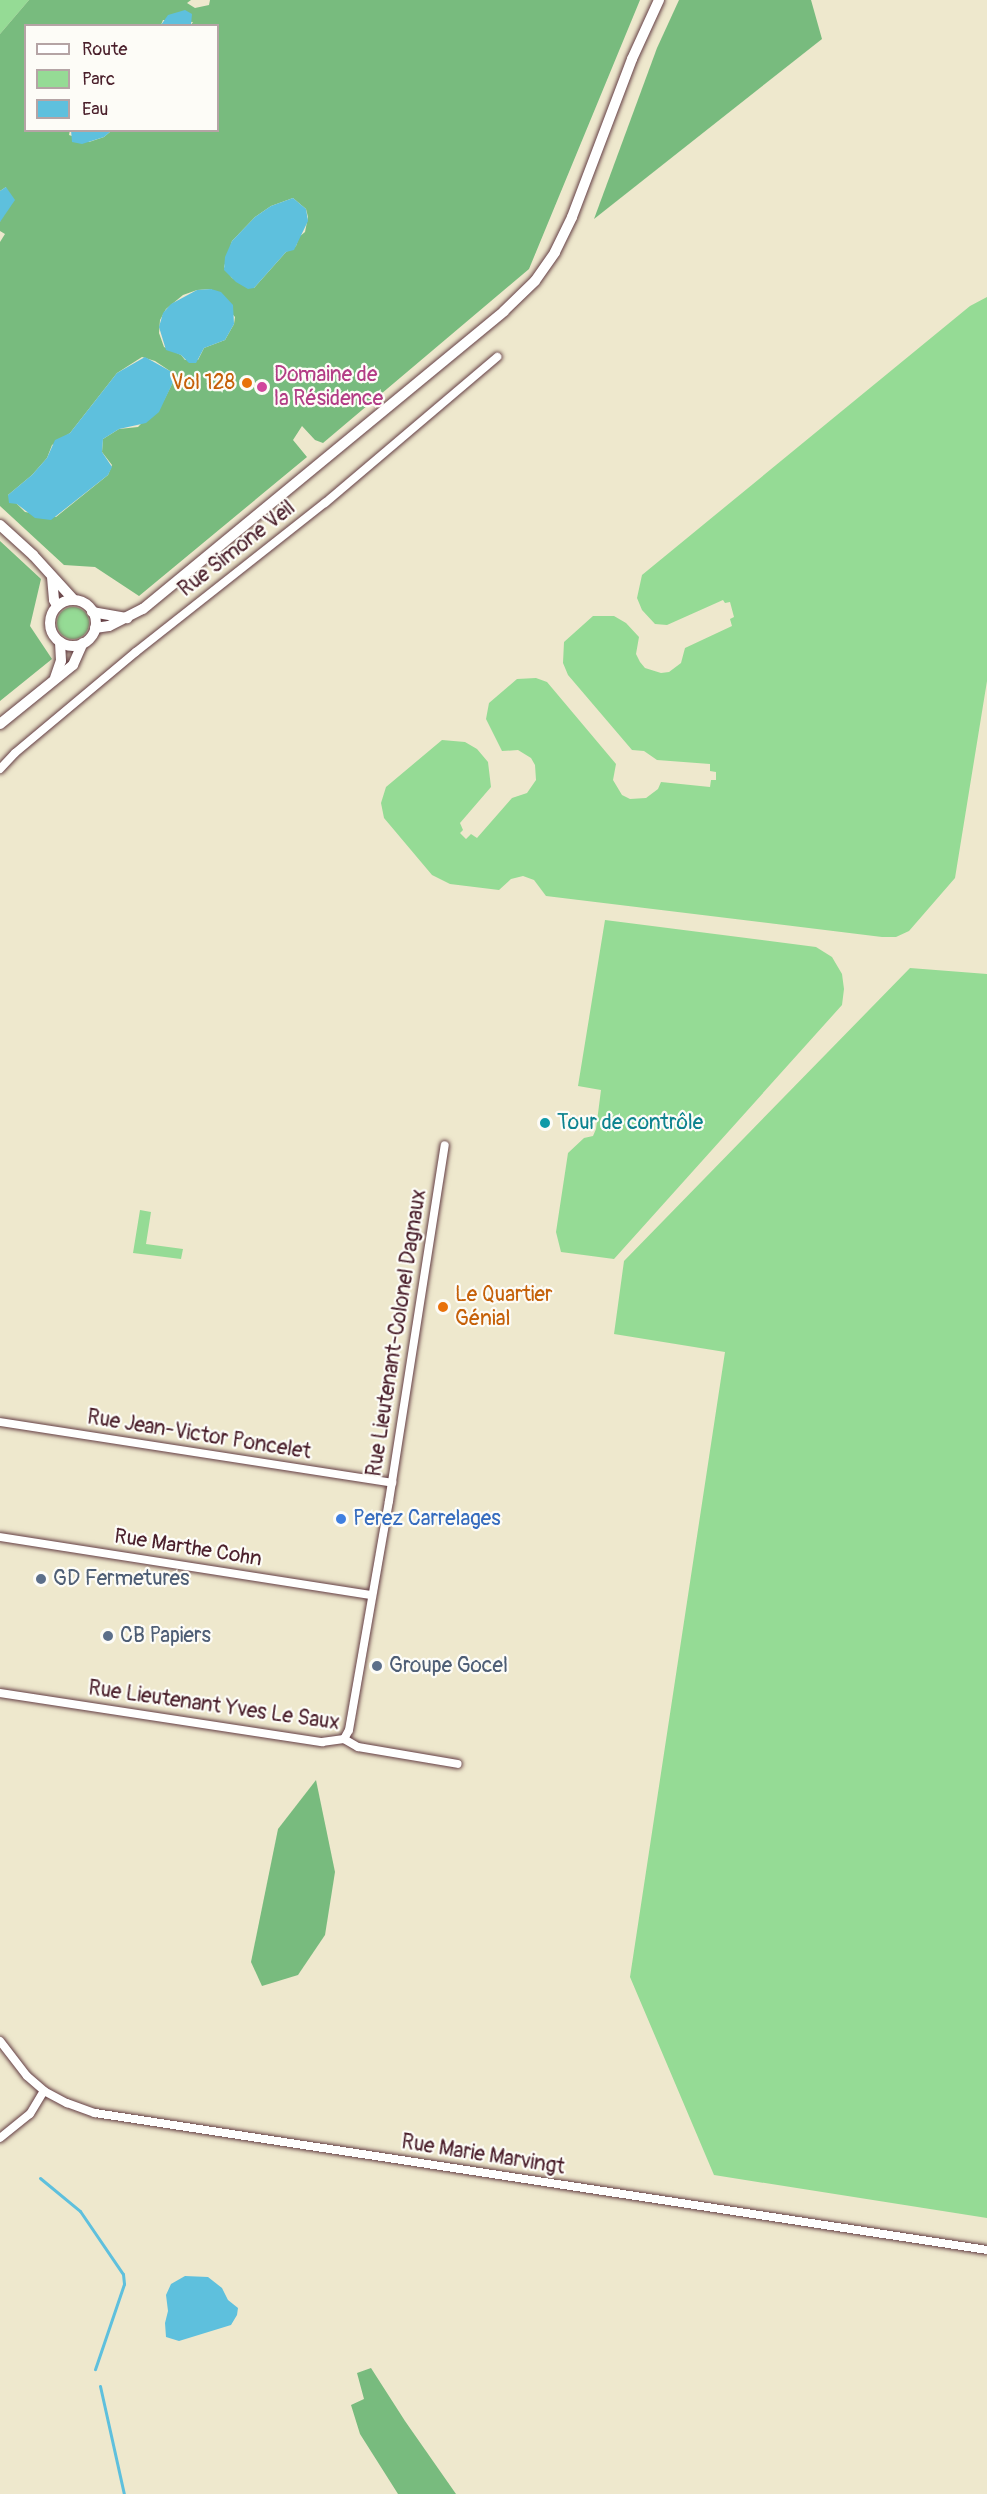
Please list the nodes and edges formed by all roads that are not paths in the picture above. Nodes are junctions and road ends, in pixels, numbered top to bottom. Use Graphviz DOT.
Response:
graph roads {
  1 [pos="659,0"];
  2 [pos="497,357"];
  3 [pos="0,525"];
  4 [pos="52,577"];
  5 [pos="74,600"];
  6 [pos="57,606"];
  7 [pos="92,612"];
  8 [pos="128,618"];
  9 [pos="95,628"];
  10 [pos="60,642"];
  11 [pos="83,643"];
  12 [pos="53,681"];
  13 [pos="0,724"];
  14 [pos="0,769"];
  15 [pos="445,1145"];
  16 [pos="0,1422"];
  17 [pos="392,1484"];
  18 [pos="0,1537"];
  19 [pos="371,1595"];
  20 [pos="0,1693"];
  21 [pos="345,1739"];
  22 [pos="458,1764"];
  23 [pos="0,2041"];
  24 [pos="44,2091"];
  25 [pos="0,2139"];
  26 [pos="987,2250"];
  1 -- 8 [label="main road"];
  2 -- 14 [label="street, Rue Simone Veil"];
  3 -- 4 [label="main road"];
  4 -- 5 [label="main road"];
  4 -- 6 [label="main road"];
  5 -- 6 [label="main road"];
  5 -- 7 [label="main road"];
  6 -- 10 [label="main road"];
  7 -- 8 [label="main road"];
  7 -- 9 [label="main road"];
  8 -- 9 [label="main road"];
  9 -- 11 [label="main road"];
  10 -- 11 [label="main road"];
  10 -- 12 [label="main road"];
  11 -- 12 [label="main road"];
  12 -- 13 [label="main road"];
  15 -- 17 [label="street, Rue Lieutenant-Colonel Dagnaux"];
  16 -- 17 [label="street, Rue Jean-Victor Poncelet"];
  17 -- 19 [label="street, Rue Lieutenant-Colonel Dagnaux"];
  18 -- 19 [label="street, Rue Marthe Cohn"];
  19 -- 21 [label="street, Rue Lieutenant-Colonel Dagnaux"];
  20 -- 21 [label="street, Rue Lieutenant Yves Le Saux"];
  21 -- 22 [label="street, Rue Lieutenant Yves Le Saux"];
  23 -- 24 [label="street, Rue Marie Marvingt"];
  24 -- 25 [label="street"];
  24 -- 26 [label="street, Rue Marie Marvingt"];
}
